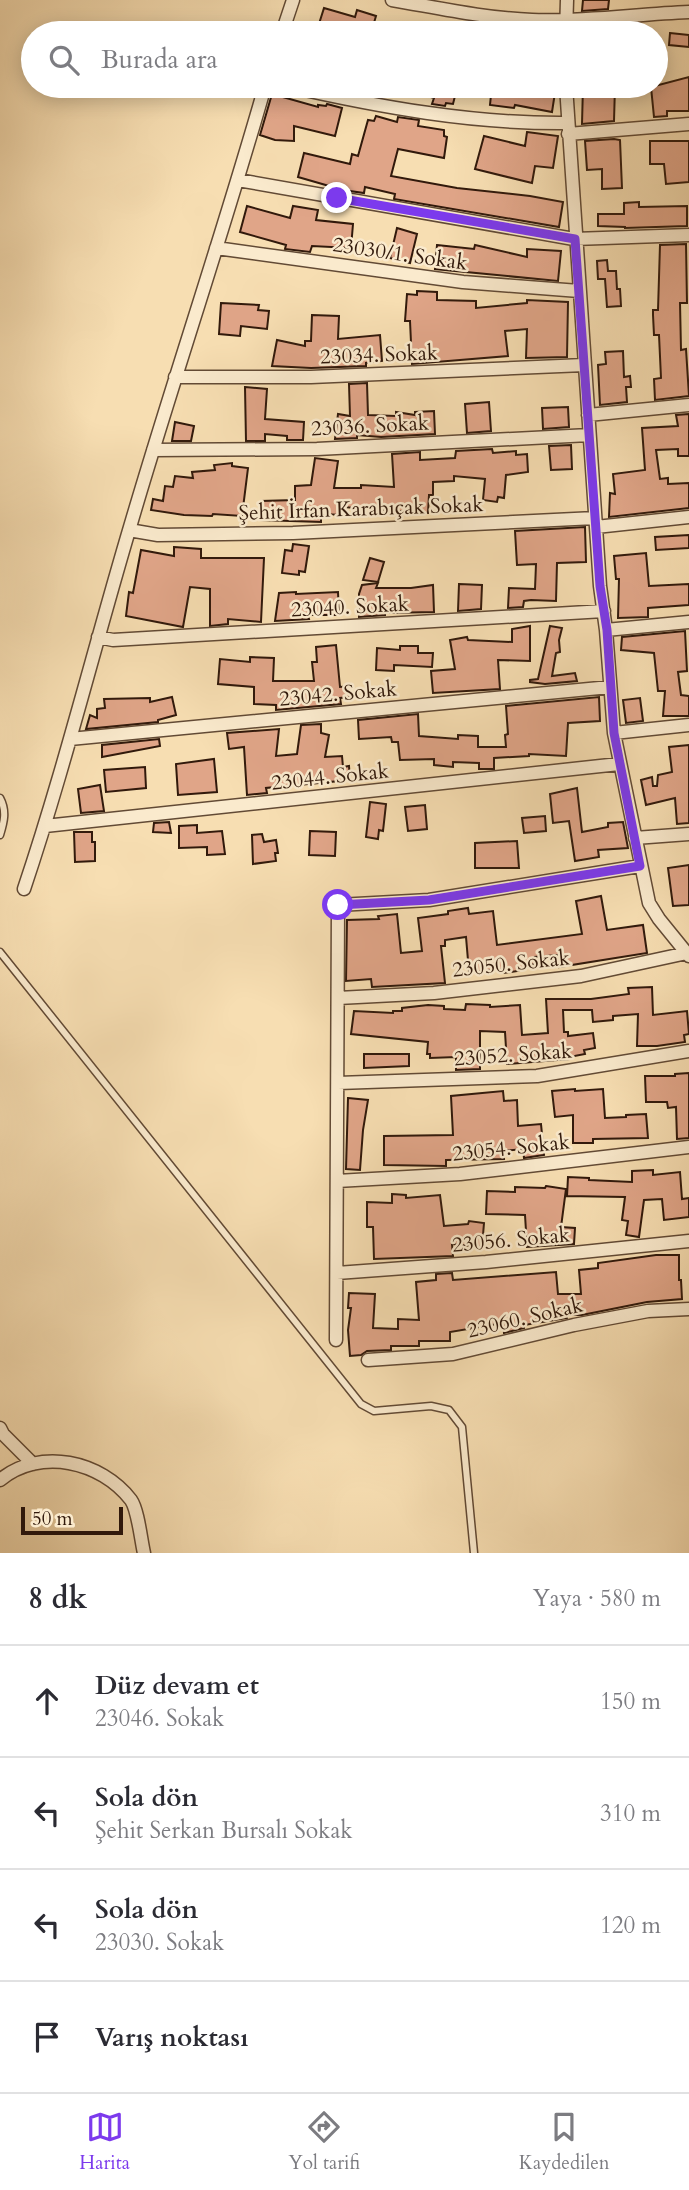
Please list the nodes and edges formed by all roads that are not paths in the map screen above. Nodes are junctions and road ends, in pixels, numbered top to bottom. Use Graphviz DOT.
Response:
graph roads {
  1 [pos="293,0"];
  2 [pos="392,0"];
  3 [pos="566,0"];
  4 [pos="689,12"];
  5 [pos="286,21"];
  6 [pos="515,21"];
  7 [pos="566,21"];
  8 [pos="615,21"];
  9 [pos="262,98"];
  10 [pos="342,98"];
  11 [pos="567,98"];
  12 [pos="689,124"];
  13 [pos="568,128"];
  14 [pos="238,180"];
  15 [pos="689,235"];
  16 [pos="575,239"];
  17 [pos="689,243"];
  18 [pos="216,248"];
  19 [pos="579,291"];
  20 [pos="584,365"];
  21 [pos="175,377"];
  22 [pos="689,405"];
  23 [pos="588,415"];
  24 [pos="589,435"];
  25 [pos="153,450"];
  26 [pos="689,517"];
  27 [pos="596,523"];
  28 [pos="129,530"];
  29 [pos="604,611"];
  30 [pos="689,622"];
  31 [pos="607,630"];
  32 [pos="98,637"];
  33 [pos="610,687"];
  34 [pos="689,725"];
  35 [pos="614,733"];
  36 [pos="70,739"];
  37 [pos="619,764"];
  38 [pos="0,798"];
  39 [pos="45,826"];
  40 [pos="689,834"];
  41 [pos="0,835"];
  42 [pos="635,838"];
  43 [pos="640,866"];
  44 [pos="24,889"];
  45 [pos="0,952"];
  46 [pos="688,955"];
  47 [pos="338,998"];
  48 [pos="689,1051"];
  49 [pos="338,1083"];
  50 [pos="689,1147"];
  51 [pos="337,1181"];
  52 [pos="689,1241"];
  53 [pos="337,1273"];
  54 [pos="689,1309"];
  55 [pos="336,1340"];
  56 [pos="368,1360"];
  57 [pos="0,1428"];
  58 [pos="33,1464"];
  59 [pos="0,1480"];
  60 [pos="144,1553"];
  61 [pos="474,1553"];
  1 -- 5 [label="street"];
  2 -- 6 [label="street"];
  3 -- 7 [label="street"];
  4 -- 8 [label="street"];
  9 -- 14 [label="street"];
  10 -- 13 [label="street"];
  11 -- 13 [label="street"];
  12 -- 13 [label="street"];
  13 -- 16 [label="street"];
  14 -- 16 [label="street"];
  14 -- 18 [label="street"];
  15 -- 16 [label="street"];
  15 -- 17 [label="street"];
  16 -- 19 [label="street"];
  18 -- 19 [label="street, 23030/1. Sokak"];
  18 -- 21 [label="street"];
  19 -- 20 [label="street"];
  20 -- 21 [label="street, 23034. Sokak"];
  20 -- 23 [label="street"];
  21 -- 25 [label="street"];
  22 -- 23 [label="street"];
  23 -- 24 [label="street"];
  24 -- 25 [label="street, 23036. Sokak"];
  24 -- 27 [label="street"];
  25 -- 28 [label="street"];
  26 -- 27 [label="street, Şehit İrfan Karabıçak Sokak"];
  27 -- 28 [label="street, Şehit İrfan Karabıçak Sokak"];
  27 -- 29 [label="street"];
  28 -- 32 [label="street"];
  29 -- 31 [label="street"];
  29 -- 32 [label="street, 23040. Sokak"];
  30 -- 31 [label="street"];
  31 -- 33 [label="street"];
  32 -- 36 [label="street"];
  33 -- 35 [label="street"];
  33 -- 36 [label="street, 23042. Sokak"];
  34 -- 35 [label="street"];
  35 -- 37 [label="street"];
  36 -- 39 [label="street"];
  37 -- 39 [label="street, 23044. Sokak"];
  37 -- 42 [label="street"];
  38 -- 41 [label="lane"];
  39 -- 44 [label="street"];
  40 -- 42 [label="street"];
  42 -- 43 [label="street"];
  43 -- 46 [label="street"];
  43 -- 47 [label="street"];
  45 -- 61 [label="lane"];
  46 -- 47 [label="street, 23050. Sokak"];
  47 -- 49 [label="street"];
  48 -- 49 [label="street, 23052. Sokak"];
  49 -- 51 [label="street"];
  50 -- 51 [label="street, 23054. Sokak"];
  51 -- 53 [label="street"];
  52 -- 53 [label="street, 23056. Sokak"];
  53 -- 55 [label="street"];
  54 -- 56 [label="street, 23060. Sokak"];
  57 -- 58 [label="street"];
  58 -- 59 [label="street"];
  58 -- 60 [label="street"];
}
